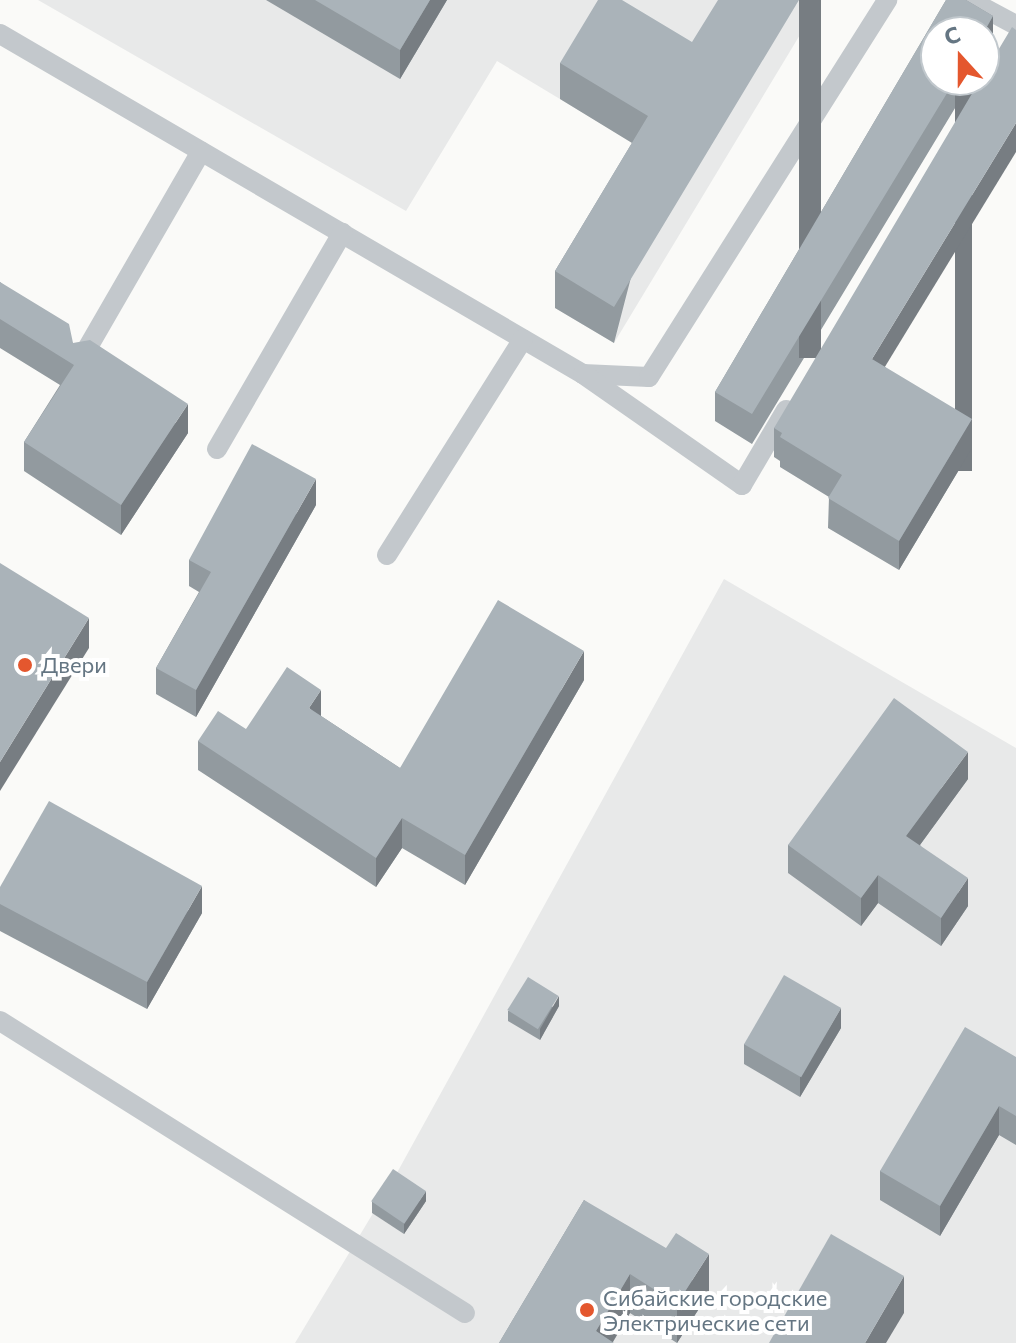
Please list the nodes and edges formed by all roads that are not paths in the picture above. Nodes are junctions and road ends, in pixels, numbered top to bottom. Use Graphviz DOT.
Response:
graph roads {
  1 [pos="887,0"];
  2 [pos="969,0"];
  3 [pos="1016,25"];
  4 [pos="0,34"];
  5 [pos="201,151"];
  6 [pos="342,233"];
  7 [pos="523,339"];
  8 [pos="80,361"];
  9 [pos="583,374"];
  10 [pos="798,391"];
  11 [pos="217,449"];
  12 [pos="387,555"];
  13 [pos="0,1021"];
  14 [pos="465,1313"];
  1 -- 9 [label="lane"];
  2 -- 3 [label="lane"];
  4 -- 5 [label="lane"];
  5 -- 6 [label="lane"];
  5 -- 8 [label="lane"];
  6 -- 7 [label="lane"];
  6 -- 11 [label="lane"];
  7 -- 9 [label="lane"];
  7 -- 12 [label="lane"];
  9 -- 10 [label="lane"];
  13 -- 14 [label="lane"];
}
